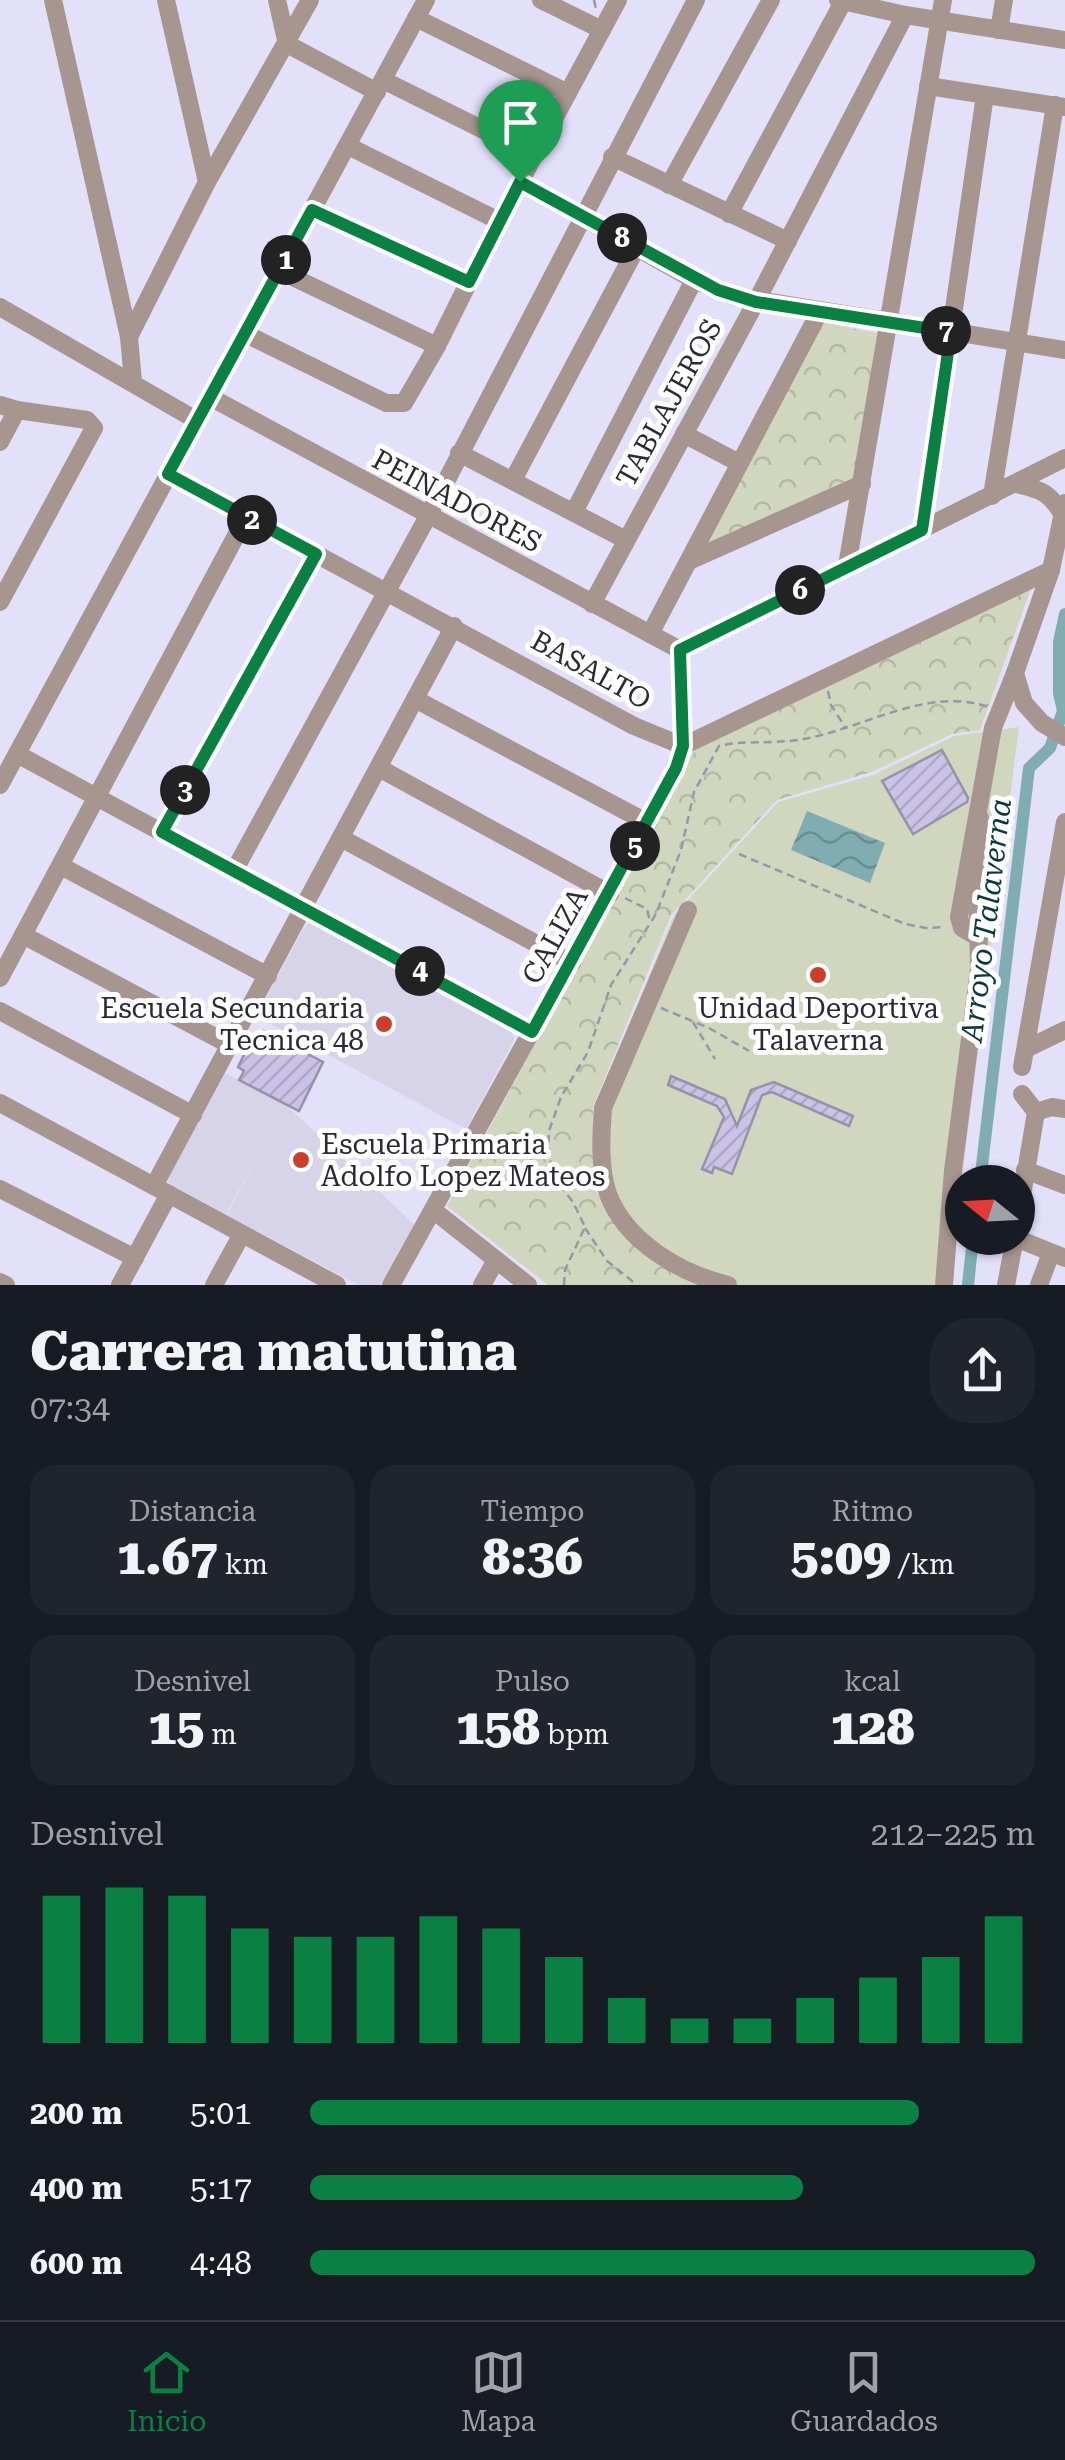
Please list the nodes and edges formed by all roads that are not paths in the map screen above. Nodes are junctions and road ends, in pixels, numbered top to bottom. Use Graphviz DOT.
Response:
graph roads {
  1 [pos="53,0"];
  2 [pos="166,0"];
  3 [pos="277,0"];
  4 [pos="310,0"];
  5 [pos="426,0"];
  6 [pos="542,0"];
  7 [pos="618,0"];
  8 [pos="696,0"];
  9 [pos="771,0"];
  10 [pos="943,0"];
  11 [pos="1004,0"];
  12 [pos="841,1"];
  13 [pos="905,15"];
  14 [pos="416,18"];
  15 [pos="940,20"];
  16 [pos="602,30"];
  17 [pos="999,30"];
  18 [pos="1065,40"];
  19 [pos="287,44"];
  20 [pos="380,86"];
  21 [pos="928,86"];
  22 [pos="568,92"];
  23 [pos="986,95"];
  24 [pos="1060,106"];
  25 [pos="348,146"];
  26 [pos="534,155"];
  27 [pos="612,158"];
  28 [pos="207,182"];
  29 [pos="520,182"];
  30 [pos="669,185"];
  31 [pos="312,210"];
  32 [pos="729,214"];
  33 [pos="581,215"];
  34 [pos="499,221"];
  35 [pos="788,241"];
  36 [pos="637,247"];
  37 [pos="280,271"];
  38 [pos="694,280"];
  39 [pos="469,282"];
  40 [pos="756,302"];
  41 [pos="0,306"];
  42 [pos="820,311"];
  43 [pos="890,322"];
  44 [pos="951,332"];
  45 [pos="246,334"];
  46 [pos="129,337"];
  47 [pos="1018,342"];
  48 [pos="437,346"];
  49 [pos="1065,350"];
  50 [pos="133,382"];
  51 [pos="210,397"];
  52 [pos="8,408"];
  53 [pos="196,420"];
  54 [pos="684,434"];
  55 [pos="0,442"];
  56 [pos="460,453"];
  57 [pos="1065,458"];
  58 [pos="738,463"];
  59 [pos="168,474"];
  60 [pos="513,480"];
  61 [pos="862,484"];
  62 [pos="1016,484"];
  63 [pos="992,496"];
  64 [pos="1064,509"];
  65 [pos="574,512"];
  66 [pos="428,516"];
  67 [pos="246,517"];
  68 [pos="922,530"];
  69 [pos="626,540"];
  70 [pos="316,554"];
  71 [pos="691,560"];
  72 [pos="847,566"];
  73 [pos="1051,570"];
  74 [pos="386,592"];
  75 [pos="0,602"];
  76 [pos="592,604"];
  77 [pos="454,626"];
  78 [pos="650,634"];
  79 [pos="680,650"];
  80 [pos="1015,673"];
  81 [pos="415,699"];
  82 [pos="1037,718"];
  83 [pos="1065,726"];
  84 [pos="994,728"];
  85 [pos="1065,737"];
  86 [pos="683,746"];
  87 [pos="17,754"];
  88 [pos="378,768"];
  89 [pos="0,784"];
  90 [pos="95,796"];
  91 [pos="979,816"];
  92 [pos="648,822"];
  93 [pos="1065,822"];
  94 [pos="162,832"];
  95 [pos="341,838"];
  96 [pos="61,866"];
  97 [pos="234,871"];
  98 [pos="610,894"];
  99 [pos="304,909"];
  100 [pos="688,910"];
  101 [pos="23,935"];
  102 [pos="978,938"];
  103 [pos="572,963"];
  104 [pos="268,976"];
  105 [pos="0,978"];
  106 [pos="0,1011"];
  107 [pos="1065,1030"];
  108 [pos="532,1032"];
  109 [pos="230,1046"];
  110 [pos="1022,1094"];
  111 [pos="0,1103"];
  112 [pos="1065,1109"];
  113 [pos="1036,1112"];
  114 [pos="192,1115"];
  115 [pos="1026,1165"];
  116 [pos="1035,1174"];
  117 [pos="1065,1185"];
  118 [pos="0,1189"];
  119 [pos="162,1190"];
  120 [pos="433,1210"];
  121 [pos="242,1234"];
  122 [pos="1012,1255"];
  123 [pos="1058,1255"];
  124 [pos="135,1258"];
  125 [pos="496,1260"];
  126 [pos="307,1278"];
  127 [pos="1006,1283"];
  128 [pos="120,1285"];
  129 [pos="214,1285"];
  130 [pos="337,1285"];
  131 [pos="391,1285"];
  132 [pos="482,1285"];
  133 [pos="528,1285"];
  134 [pos="728,1285"];
  135 [pos="944,1285"];
  136 [pos="1039,1285"];
  1 -- 46 [label="street"];
  2 -- 28 [label="street"];
  3 -- 19 [label="street"];
  4 -- 19 [label="street"];
  5 -- 14 [label="street"];
  6 -- 16 [label="street"];
  7 -- 16 [label="street"];
  8 -- 27 [label="street"];
  9 -- 30 [label="street"];
  10 -- 15 [label="street"];
  11 -- 17 [label="street"];
  12 -- 13 [label="street"];
  12 -- 32 [label="street"];
  13 -- 15 [label="street"];
  13 -- 35 [label="street, TABLAJEROS"];
  14 -- 20 [label="street"];
  14 -- 22 [label="street"];
  15 -- 17 [label="street"];
  15 -- 21 [label="street"];
  16 -- 22 [label="street"];
  17 -- 18 [label="street"];
  19 -- 20 [label="street"];
  19 -- 28 [label="street"];
  20 -- 25 [label="street"];
  20 -- 26 [label="street"];
  21 -- 23 [label="street"];
  21 -- 43 [label="street"];
  22 -- 26 [label="street"];
  23 -- 24 [label="street"];
  23 -- 44 [label="street"];
  24 -- 47 [label="street"];
  25 -- 31 [label="street"];
  25 -- 34 [label="street"];
  26 -- 29 [label="street"];
  27 -- 30 [label="street"];
  27 -- 33 [label="street"];
  28 -- 46 [label="street"];
  29 -- 33 [label="street"];
  29 -- 34 [label="street"];
  30 -- 32 [label="street"];
  31 -- 37 [label="street"];
  31 -- 39 [label="street"];
  32 -- 35 [label="street"];
  33 -- 36 [label="street"];
  33 -- 56 [label="street"];
  34 -- 39 [label="street"];
  35 -- 40 [label="street, TABLAJEROS"];
  36 -- 38 [label="street"];
  36 -- 60 [label="street"];
  37 -- 45 [label="street"];
  37 -- 48 [label="street"];
  38 -- 40 [label="street"];
  38 -- 65 [label="street"];
  39 -- 48 [label="street"];
  40 -- 42 [label="street"];
  40 -- 54 [label="street, TABLAJEROS"];
  41 -- 50 [label="street"];
  42 -- 43 [label="street"];
  42 -- 58 [label="street"];
  43 -- 44 [label="street"];
  43 -- 61 [label="street"];
  44 -- 47 [label="street"];
  44 -- 68 [label="street"];
  45 -- 48 [label="street"];
  45 -- 51 [label="street"];
  46 -- 50 [label="street"];
  47 -- 49 [label="street"];
  47 -- 63 [label="street"];
  50 -- 53 [label="street"];
  51 -- 53 [label="street"];
  51 -- 66 [label="street, PEINADORES"];
  52 -- 55 [label="street"];
  52 -- 75 [label="street"];
  53 -- 59 [label="street"];
  54 -- 58 [label="street"];
  54 -- 69 [label="street, TABLAJEROS"];
  56 -- 60 [label="street"];
  56 -- 66 [label="street"];
  57 -- 62 [label="street"];
  58 -- 71 [label="street"];
  59 -- 67 [label="street, BASALTO"];
  59 -- 87 [label="street"];
  60 -- 65 [label="street"];
  61 -- 71 [label="street"];
  61 -- 72 [label="street"];
  62 -- 63 [label="street"];
  62 -- 64 [label="street"];
  63 -- 68 [label="street"];
  64 -- 73 [label="street"];
  65 -- 69 [label="street"];
  66 -- 74 [label="street"];
  66 -- 76 [label="street, PEINADORES"];
  67 -- 70 [label="street, BASALTO"];
  67 -- 90 [label="street"];
  68 -- 72 [label="street"];
  69 -- 76 [label="street, TABLAJEROS"];
  70 -- 74 [label="street, BASALTO"];
  70 -- 94 [label="street"];
  71 -- 78 [label="street"];
  72 -- 79 [label="street"];
  73 -- 80 [label="street"];
  73 -- 86 [label="street"];
  74 -- 77 [label="street, BASALTO"];
  74 -- 97 [label="street"];
  76 -- 78 [label="street, PEINADORES"];
  77 -- 81 [label="street"];
  77 -- 86 [label="street, BASALTO"];
  78 -- 79 [label="street, PEINADORES"];
  79 -- 86 [label="street, CALIZA"];
  80 -- 82 [label="street"];
  80 -- 84 [label="street"];
  81 -- 88 [label="street"];
  81 -- 92 [label="street"];
  82 -- 83 [label="street"];
  82 -- 84 [label="street"];
  82 -- 85 [label="street"];
  84 -- 91 [label="street"];
  86 -- 92 [label="street, CALIZA"];
  87 -- 89 [label="street"];
  87 -- 90 [label="street"];
  88 -- 95 [label="street"];
  88 -- 98 [label="street"];
  90 -- 94 [label="street"];
  90 -- 96 [label="street"];
  91 -- 102 [label="street"];
  91 -- 102 [label="street"];
  92 -- 98 [label="street, CALIZA"];
  93 -- 107 [label="street"];
  94 -- 97 [label="street"];
  95 -- 99 [label="street"];
  95 -- 103 [label="street"];
  96 -- 101 [label="street"];
  96 -- 104 [label="street"];
  97 -- 99 [label="street"];
  98 -- 103 [label="street, CALIZA"];
  99 -- 104 [label="street"];
  99 -- 108 [label="street"];
  100 -- 134 [label="street"];
  101 -- 105 [label="street"];
  101 -- 109 [label="street"];
  102 -- 135 [label="street"];
  103 -- 108 [label="street, CALIZA"];
  104 -- 109 [label="street"];
  106 -- 114 [label="street"];
  108 -- 120 [label="street, CALIZA"];
  109 -- 114 [label="street"];
  110 -- 113 [label="street"];
  111 -- 119 [label="street"];
  112 -- 113 [label="street"];
  113 -- 115 [label="street"];
  114 -- 119 [label="street"];
  116 -- 117 [label="street"];
  118 -- 124 [label="street"];
  119 -- 121 [label="street"];
  119 -- 124 [label="street"];
  120 -- 125 [label="street"];
  120 -- 131 [label="street, CALIZA"];
  121 -- 126 [label="street"];
  121 -- 129 [label="street"];
  122 -- 127 [label="street"];
  123 -- 136 [label="street"];
  124 -- 128 [label="street"];
  125 -- 132 [label="street"];
  125 -- 133 [label="street"];
  126 -- 130 [label="street"];
}
